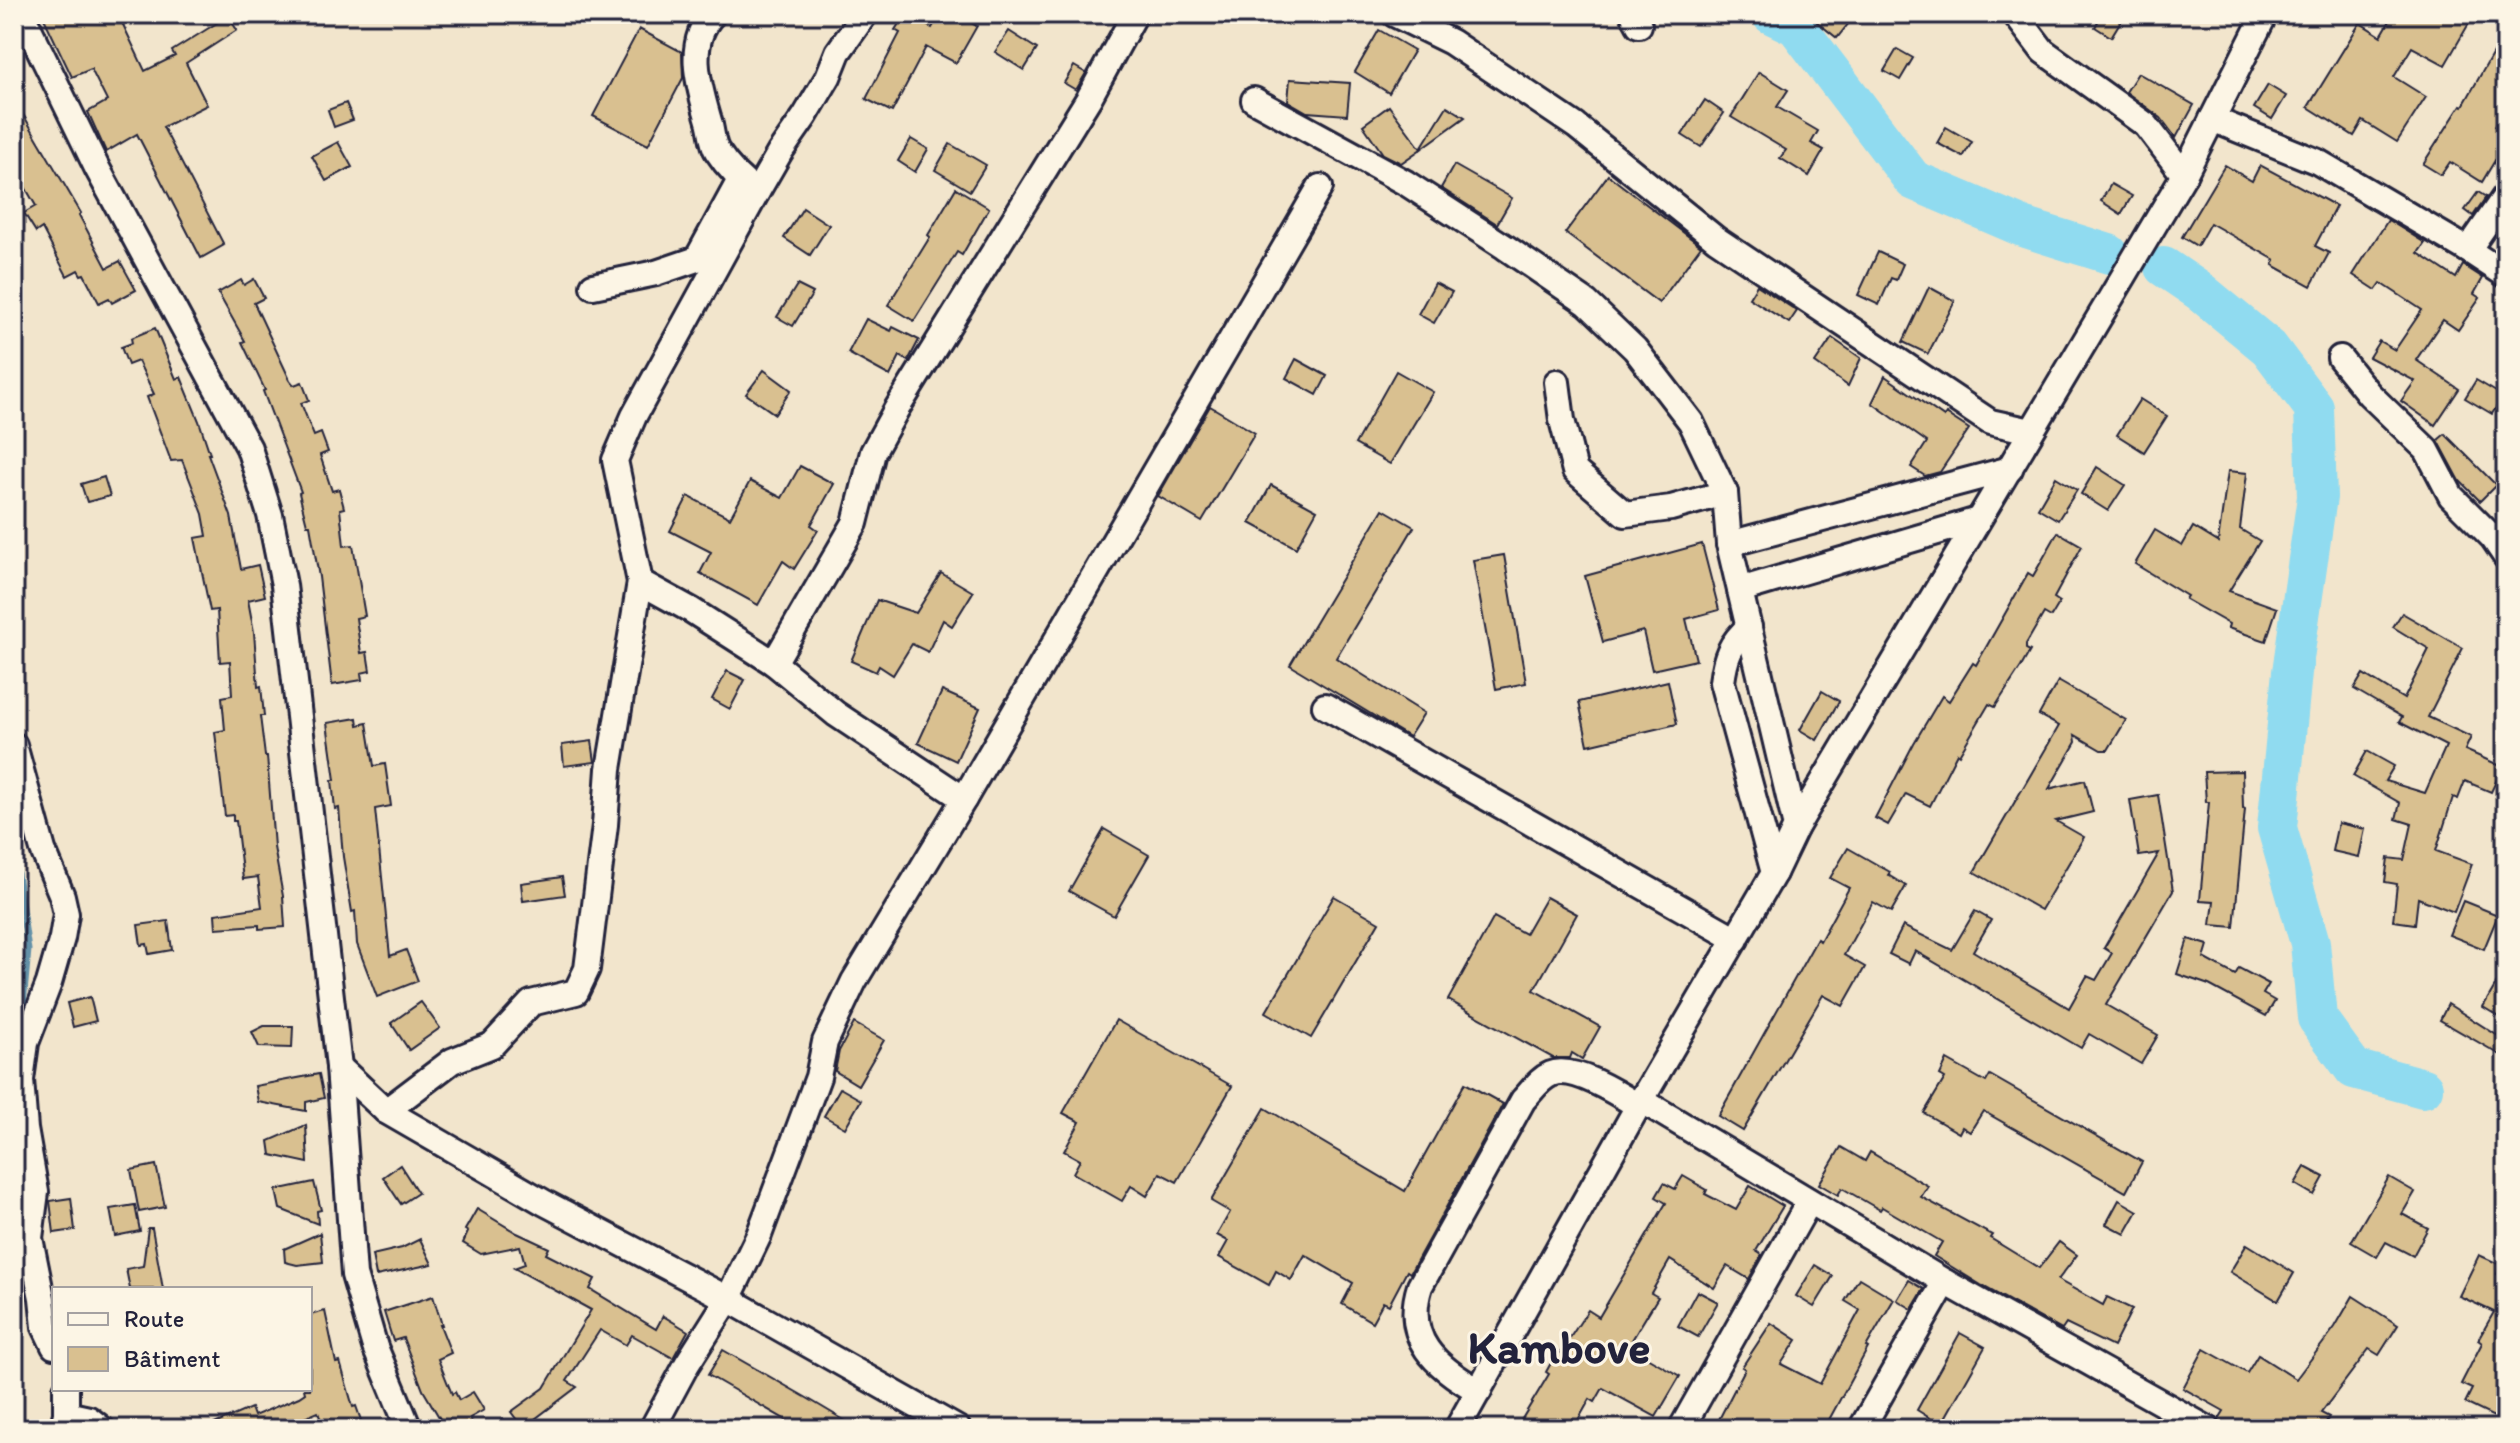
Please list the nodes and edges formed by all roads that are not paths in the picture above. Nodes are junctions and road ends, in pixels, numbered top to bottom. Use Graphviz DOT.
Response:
graph roads {
  1 [pos="22,14"];
  2 [pos="713,14"];
  3 [pos="1135,14"];
  4 [pos="1394,14"];
  5 [pos="2015,14"];
  6 [pos="2265,14"];
  7 [pos="864,15"];
  8 [pos="1254,100"];
  9 [pos="2212,119"];
  10 [pos="2184,175"];
  11 [pos="749,186"];
  12 [pos="1320,187"];
  13 [pos="2506,195"];
  14 [pos="2468,250"];
  15 [pos="2506,275"];
  16 [pos="593,286"];
  17 [pos="2340,358"];
  18 [pos="1557,382"];
  19 [pos="2031,431"];
  20 [pos="2010,469"];
  21 [pos="1725,493"];
  22 [pos="1978,520"];
  23 [pos="1729,544"];
  24 [pos="2506,557"];
  25 [pos="640,582"];
  26 [pos="1740,590"];
  27 [pos="1749,627"];
  28 [pos="774,663"];
  29 [pos="1325,706"];
  30 [pos="14,745"];
  31 [pos="964,799"];
  32 [pos="1796,827"];
  33 [pos="1774,873"];
  34 [pos="1736,939"];
  35 [pos="339,1067"];
  36 [pos="1639,1103"];
  37 [pos="386,1111"];
  38 [pos="1809,1202"];
  39 [pos="1945,1282"];
  40 [pos="728,1299"];
  41 [pos="52,1342"];
  42 [pos="66,1391"];
  43 [pos="1479,1391"];
  44 [pos="64,1422"];
  45 [pos="102,1429"];
  46 [pos="409,1429"];
  47 [pos="652,1429"];
  48 [pos="958,1429"];
  49 [pos="1457,1429"];
  50 [pos="1681,1429"];
  51 [pos="1861,1429"];
  52 [pos="2208,1429"];
  1 -- 35 [label="street"];
  2 -- 11 [label="street"];
  3 -- 28 [label="street"];
  4 -- 19 [label="street"];
  5 -- 10 [label="street"];
  6 -- 9 [label="street"];
  7 -- 11 [label="street"];
  8 -- 21 [label="street"];
  9 -- 10 [label="street"];
  9 -- 14 [label="street"];
  10 -- 19 [label="street"];
  11 -- 16 [label="street"];
  11 -- 25 [label="street"];
  12 -- 31 [label="street"];
  13 -- 14 [label="street"];
  14 -- 15 [label="street"];
  17 -- 24 [label="street"];
  18 -- 21 [label="street"];
  19 -- 20 [label="street"];
  20 -- 22 [label="street"];
  20 -- 23 [label="street"];
  21 -- 23 [label="street"];
  22 -- 26 [label="street"];
  22 -- 32 [label="street"];
  23 -- 26 [label="street"];
  25 -- 28 [label="street"];
  25 -- 37 [label="street"];
  26 -- 27 [label="street"];
  27 -- 32 [label="street"];
  27 -- 33 [label="street"];
  28 -- 31 [label="street"];
  29 -- 34 [label="street"];
  30 -- 41 [label="street"];
  31 -- 40 [label="street"];
  32 -- 33 [label="street"];
  33 -- 34 [label="street"];
  34 -- 36 [label="street"];
  35 -- 37 [label="street"];
  35 -- 46 [label="street"];
  36 -- 38 [label="street"];
  36 -- 43 [label="street"];
  36 -- 43 [label="street"];
  37 -- 40 [label="street"];
  38 -- 39 [label="street"];
  38 -- 50 [label="street"];
  39 -- 51 [label="street"];
  39 -- 52 [label="street"];
  40 -- 47 [label="street"];
  40 -- 48 [label="street"];
  42 -- 44 [label="street"];
  43 -- 49 [label="street"];
  44 -- 45 [label="street"];
}
